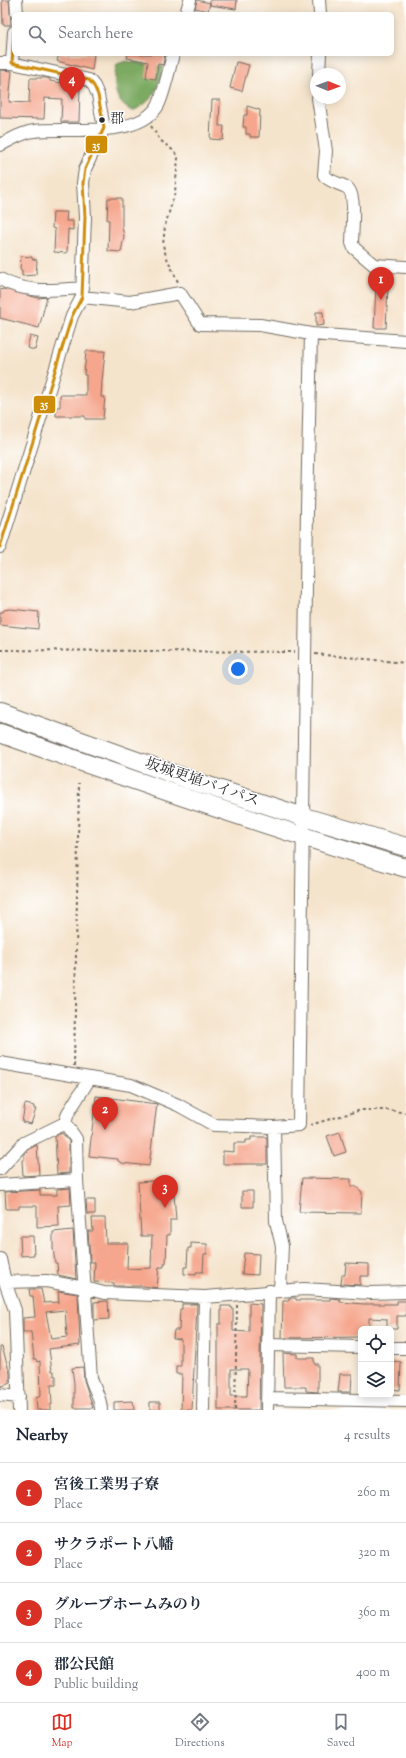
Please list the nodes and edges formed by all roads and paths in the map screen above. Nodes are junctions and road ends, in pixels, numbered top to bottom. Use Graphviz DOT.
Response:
graph roads {
  1 [pos="16,0"];
  2 [pos="190,0"];
  3 [pos="319,0"];
  4 [pos="17,12"];
  5 [pos="187,12"];
  6 [pos="320,12"];
  7 [pos="12,40"];
  8 [pos="172,56"];
  9 [pos="320,56"];
  10 [pos="6,63"];
  11 [pos="319,68"];
  12 [pos="319,104"];
  13 [pos="145,118"];
  14 [pos="104,128"];
  15 [pos="0,145"];
  16 [pos="406,267"];
  17 [pos="0,279"];
  18 [pos="82,292"];
  19 [pos="180,293"];
  20 [pos="311,334"];
  21 [pos="406,341"];
  22 [pos="0,547"];
  23 [pos="0,650"];
  24 [pos="305,653"];
  25 [pos="406,663"];
  26 [pos="0,712"];
  27 [pos="0,733"];
  28 [pos="79,783"];
  29 [pos="304,817"];
  30 [pos="302,837"];
  31 [pos="406,847"];
  32 [pos="406,868"];
  33 [pos="0,1062"];
  34 [pos="74,1075"];
  35 [pos="90,1078"];
  36 [pos="406,1113"];
  37 [pos="65,1123"];
  38 [pos="299,1125"];
  39 [pos="274,1127"];
  40 [pos="0,1169"];
  41 [pos="77,1180"];
  42 [pos="0,1185"];
  43 [pos="0,1259"];
  44 [pos="5,1282"];
  45 [pos="85,1288"];
  46 [pos="274,1291"];
  47 [pos="406,1292"];
  48 [pos="238,1293"];
  49 [pos="205,1296"];
  50 [pos="268,1345"];
  51 [pos="358,1347"];
  52 [pos="394,1348"];
  53 [pos="406,1348"];
  54 [pos="0,1395"];
  55 [pos="19,1397"];
  56 [pos="406,1401"];
  57 [pos="267,1404"];
  58 [pos="376,1405"];
  59 [pos="19,1410"];
  60 [pos="101,1410"];
  61 [pos="202,1410"];
  62 [pos="235,1410"];
  1 -- 4 [label="street"];
  2 -- 5 [label="street"];
  3 -- 6 [label="street"];
  7 -- 10 [label="street"];
  8 -- 13 [label="street"];
  9 -- 11 [label="street"];
  10 -- 14 [label="street"];
  12 -- 16 [label="street"];
  13 -- 14 [label="street"];
  13 -- 19 [label="path"];
  14 -- 15 [label="street"];
  14 -- 18 [label="street"];
  17 -- 18 [label="street"];
  18 -- 19 [label="street"];
  18 -- 22 [label="street"];
  19 -- 20 [label="street"];
  20 -- 21 [label="street"];
  20 -- 24 [label="street"];
  23 -- 24 [label="path"];
  24 -- 25 [label="path"];
  24 -- 29 [label="street"];
  26 -- 29 [label="highway, 坂城更埴バイパス"];
  27 -- 30 [label="highway, 坂城更埴バイパス"];
  28 -- 34 [label="path"];
  29 -- 30 [label="street"];
  29 -- 31 [label="highway, 坂城更埴バイパス"];
  30 -- 32 [label="highway, 坂城更埴バイパス"];
  30 -- 38 [label="street"];
  33 -- 34 [label="street"];
  34 -- 35 [label="street"];
  35 -- 37 [label="street"];
  35 -- 39 [label="street"];
  36 -- 38 [label="path"];
  37 -- 40 [label="street"];
  37 -- 41 [label="street"];
  38 -- 39 [label="street"];
  39 -- 46 [label="street"];
  41 -- 42 [label="street"];
  41 -- 45 [label="street"];
  43 -- 44 [label="street"];
  44 -- 45 [label="street"];
  44 -- 55 [label="street"];
  45 -- 49 [label="street"];
  45 -- 60 [label="street"];
  46 -- 47 [label="street"];
  46 -- 48 [label="street"];
  46 -- 50 [label="street"];
  48 -- 49 [label="street"];
  48 -- 62 [label="path"];
  49 -- 61 [label="street"];
  50 -- 51 [label="street"];
  50 -- 57 [label="street"];
  52 -- 53 [label="street"];
  54 -- 55 [label="street"];
  55 -- 59 [label="street"];
  56 -- 58 [label="street"];
  57 -- 58 [label="street"];
}
